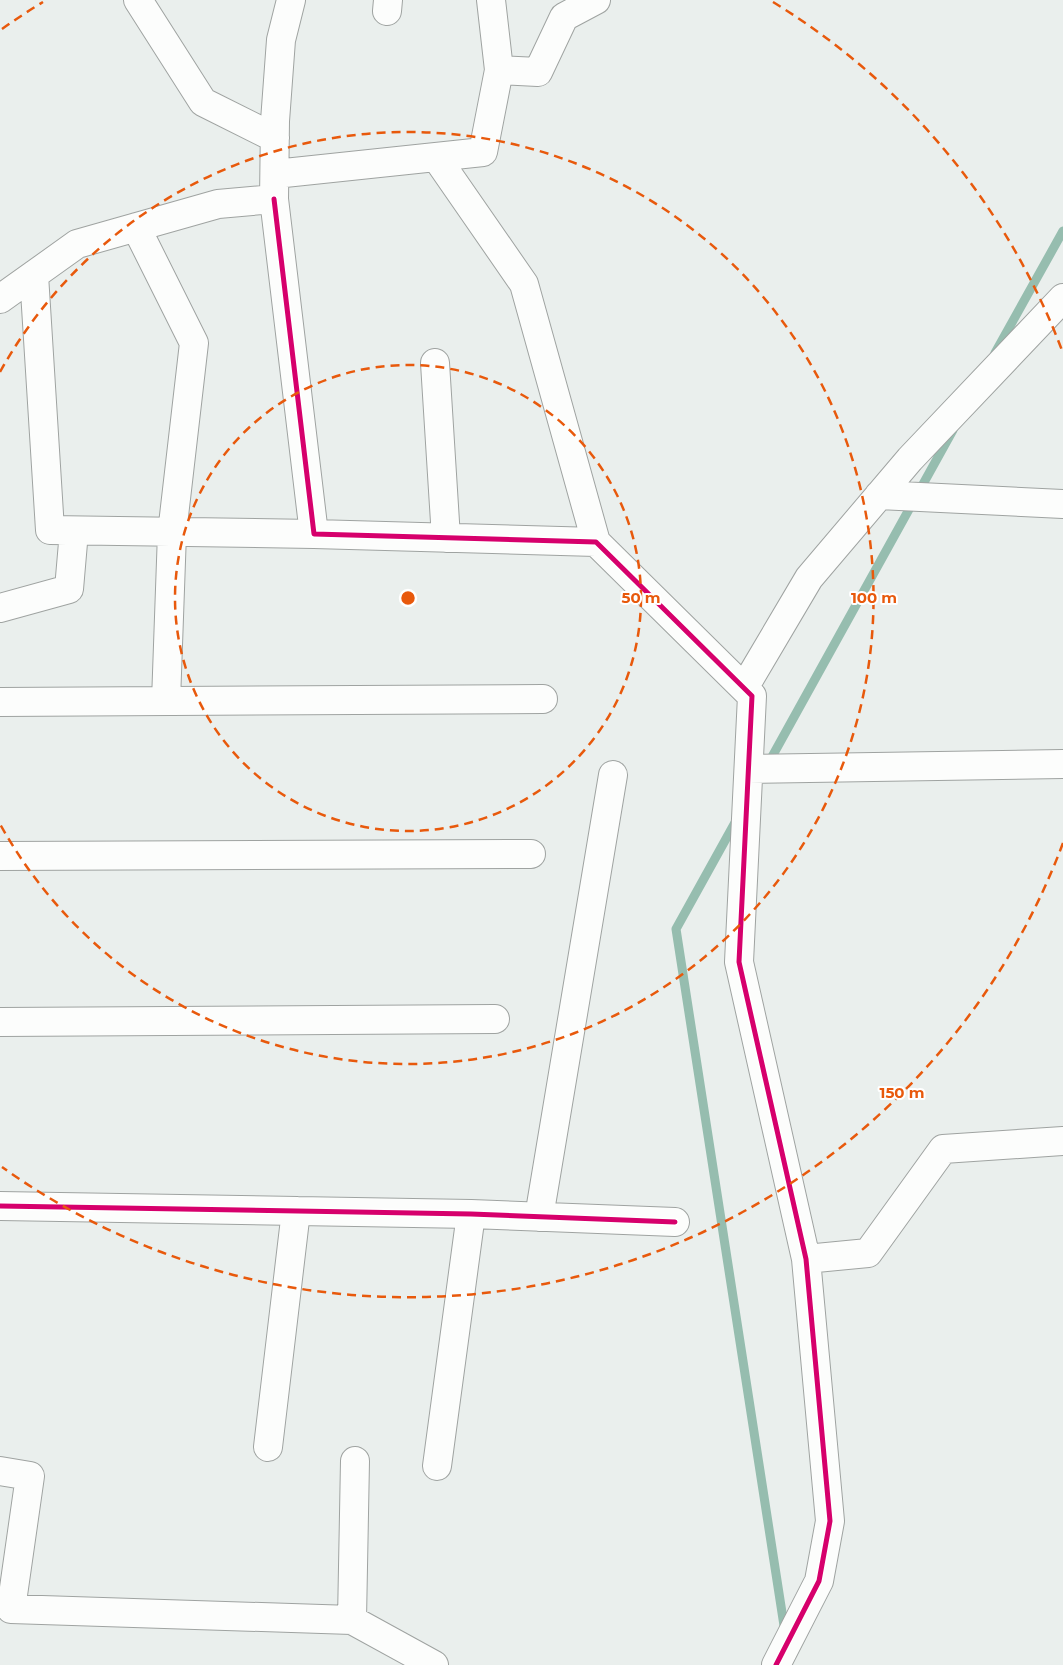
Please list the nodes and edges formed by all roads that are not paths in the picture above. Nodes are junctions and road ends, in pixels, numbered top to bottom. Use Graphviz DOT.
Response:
graph roads {
  1 [pos="138,0"];
  2 [pos="291,0"];
  3 [pos="491,0"];
  4 [pos="596,0"];
  5 [pos="499,70"];
  6 [pos="275,138"];
  7 [pos="436,157"];
  8 [pos="275,186"];
  9 [pos="136,227"];
  10 [pos="34,275"];
  11 [pos="1063,298"];
  12 [pos="0,299"];
  13 [pos="435,363"];
  14 [pos="879,495"];
  15 [pos="1063,504"];
  16 [pos="74,531"];
  17 [pos="172,532"];
  18 [pos="314,534"];
  19 [pos="446,538"];
  20 [pos="596,542"];
  21 [pos="0,608"];
  22 [pos="744,688"];
  23 [pos="543,699"];
  24 [pos="166,701"];
  25 [pos="0,702"];
  26 [pos="1063,764"];
  27 [pos="750,769"];
  28 [pos="613,775"];
  29 [pos="531,854"];
  30 [pos="0,856"];
  31 [pos="494,1019"];
  32 [pos="0,1022"];
  33 [pos="1063,1141"];
  34 [pos="0,1206"];
  35 [pos="296,1211"];
  36 [pos="471,1214"];
  37 [pos="539,1217"];
  38 [pos="675,1222"];
  39 [pos="806,1259"];
  40 [pos="268,1447"];
  41 [pos="355,1461"];
  42 [pos="437,1466"];
  43 [pos="0,1471"];
  44 [pos="352,1620"];
  45 [pos="434,1665"];
  46 [pos="776,1665"];
  1 -- 6 [label="street"];
  2 -- 6 [label="street"];
  3 -- 5 [label="street"];
  4 -- 5 [label="street"];
  5 -- 7 [label="street"];
  6 -- 8 [label="street"];
  7 -- 8 [label="street"];
  7 -- 20 [label="street"];
  8 -- 9 [label="street"];
  8 -- 18 [label="street"];
  9 -- 10 [label="street"];
  9 -- 17 [label="street"];
  10 -- 12 [label="street"];
  10 -- 16 [label="street"];
  11 -- 14 [label="street"];
  13 -- 19 [label="street"];
  14 -- 15 [label="street"];
  14 -- 22 [label="street"];
  16 -- 17 [label="street"];
  16 -- 21 [label="street"];
  17 -- 18 [label="street"];
  17 -- 24 [label="street"];
  18 -- 19 [label="street"];
  19 -- 20 [label="street"];
  20 -- 22 [label="street"];
  22 -- 27 [label="street"];
  23 -- 24 [label="street"];
  24 -- 25 [label="street"];
  26 -- 27 [label="street"];
  27 -- 39 [label="street"];
  28 -- 37 [label="street"];
  29 -- 30 [label="street"];
  31 -- 32 [label="street"];
  33 -- 39 [label="street"];
  34 -- 35 [label="street"];
  35 -- 36 [label="street"];
  35 -- 40 [label="street"];
  36 -- 37 [label="street"];
  36 -- 42 [label="street"];
  37 -- 38 [label="street"];
  39 -- 46 [label="street"];
  41 -- 44 [label="street"];
  43 -- 44 [label="street"];
  44 -- 45 [label="street"];
}
